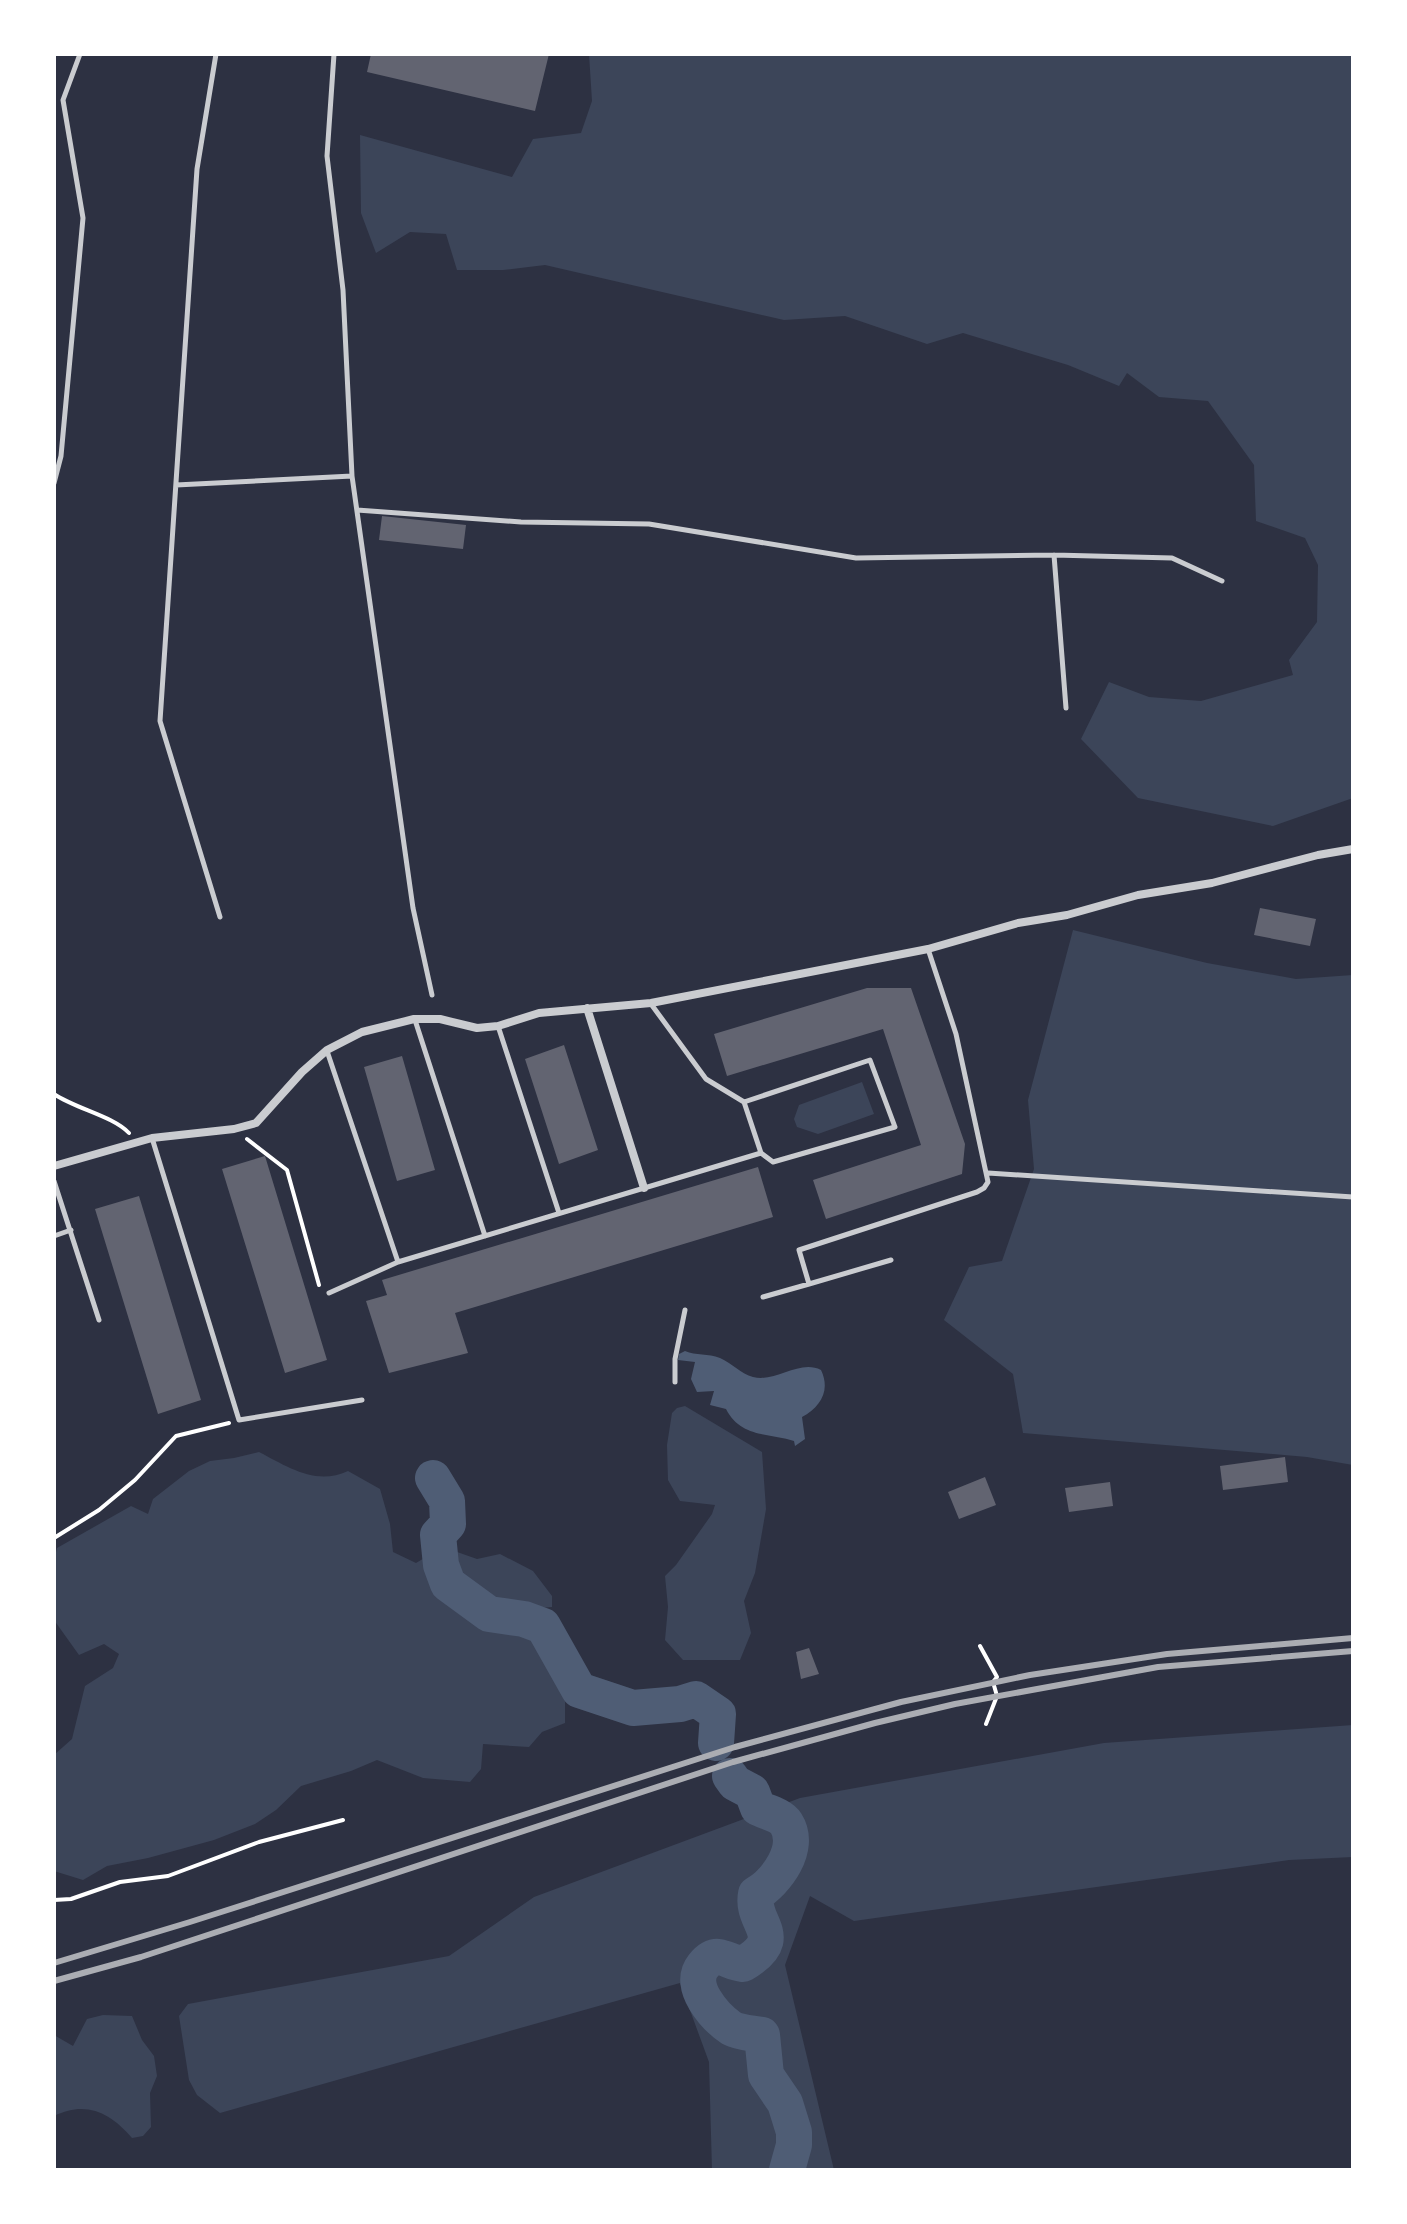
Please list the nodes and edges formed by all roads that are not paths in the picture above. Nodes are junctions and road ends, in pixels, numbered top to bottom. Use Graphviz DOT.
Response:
graph roads {
  1 [pos="80,54"];
  2 [pos="216,54"];
  3 [pos="334,54"];
  4 [pos="63,100"];
  5 [pos="54,107"];
  6 [pos="352,476"];
  7 [pos="54,483"];
  8 [pos="176,485"];
  9 [pos="357,510"];
  10 [pos="1054,555"];
  11 [pos="1222,581"];
  12 [pos="1066,708"];
  13 [pos="1353,849"];
  14 [pos="220,917"];
  15 [pos="928,949"];
  16 [pos="432,995"];
  17 [pos="651,1003"];
  18 [pos="587,1008"];
  19 [pos="414,1019"];
  20 [pos="498,1026"];
  21 [pos="327,1050"];
  22 [pos="744,1102"];
  23 [pos="152,1138"];
  24 [pos="761,1153"];
  25 [pos="54,1166"];
  26 [pos="988,1173"];
  27 [pos="54,1181"];
  28 [pos="644,1188"];
  29 [pos="1353,1197"];
  30 [pos="559,1213"];
  31 [pos="71,1230"];
  32 [pos="54,1236"];
  33 [pos="485,1236"];
  34 [pos="891,1260"];
  35 [pos="398,1262"];
  36 [pos="809,1284"];
  37 [pos="329,1293"];
  38 [pos="763,1297"];
  39 [pos="685,1310"];
  40 [pos="99,1320"];
  41 [pos="675,1382"];
  42 [pos="362,1400"];
  1 -- 4 [label="lane"];
  2 -- 8 [label="lane"];
  3 -- 6 [label="lane"];
  4 -- 5 [label="lane"];
  4 -- 7 [label="lane"];
  6 -- 8 [label="lane"];
  6 -- 9 [label="lane"];
  8 -- 14 [label="lane"];
  9 -- 10 [label="lane"];
  9 -- 16 [label="lane"];
  10 -- 11 [label="lane"];
  10 -- 12 [label="lane"];
  13 -- 15 [label="street"];
  15 -- 17 [label="street"];
  15 -- 26 [label="lane"];
  17 -- 18 [label="street"];
  17 -- 22 [label="lane"];
  18 -- 20 [label="street"];
  18 -- 28 [label="street"];
  19 -- 20 [label="street"];
  19 -- 21 [label="street"];
  19 -- 33 [label="lane"];
  20 -- 30 [label="lane"];
  21 -- 23 [label="street"];
  21 -- 35 [label="lane"];
  22 -- 24 [label="lane"];
  22 -- 24 [label="lane"];
  23 -- 25 [label="street"];
  23 -- 42 [label="lane"];
  24 -- 28 [label="lane"];
  26 -- 29 [label="lane"];
  26 -- 36 [label="lane"];
  27 -- 31 [label="lane"];
  28 -- 30 [label="lane"];
  30 -- 33 [label="lane"];
  31 -- 32 [label="lane"];
  31 -- 40 [label="lane"];
  33 -- 35 [label="lane"];
  34 -- 36 [label="lane"];
  35 -- 37 [label="lane"];
  36 -- 38 [label="lane"];
  39 -- 41 [label="lane"];
}
